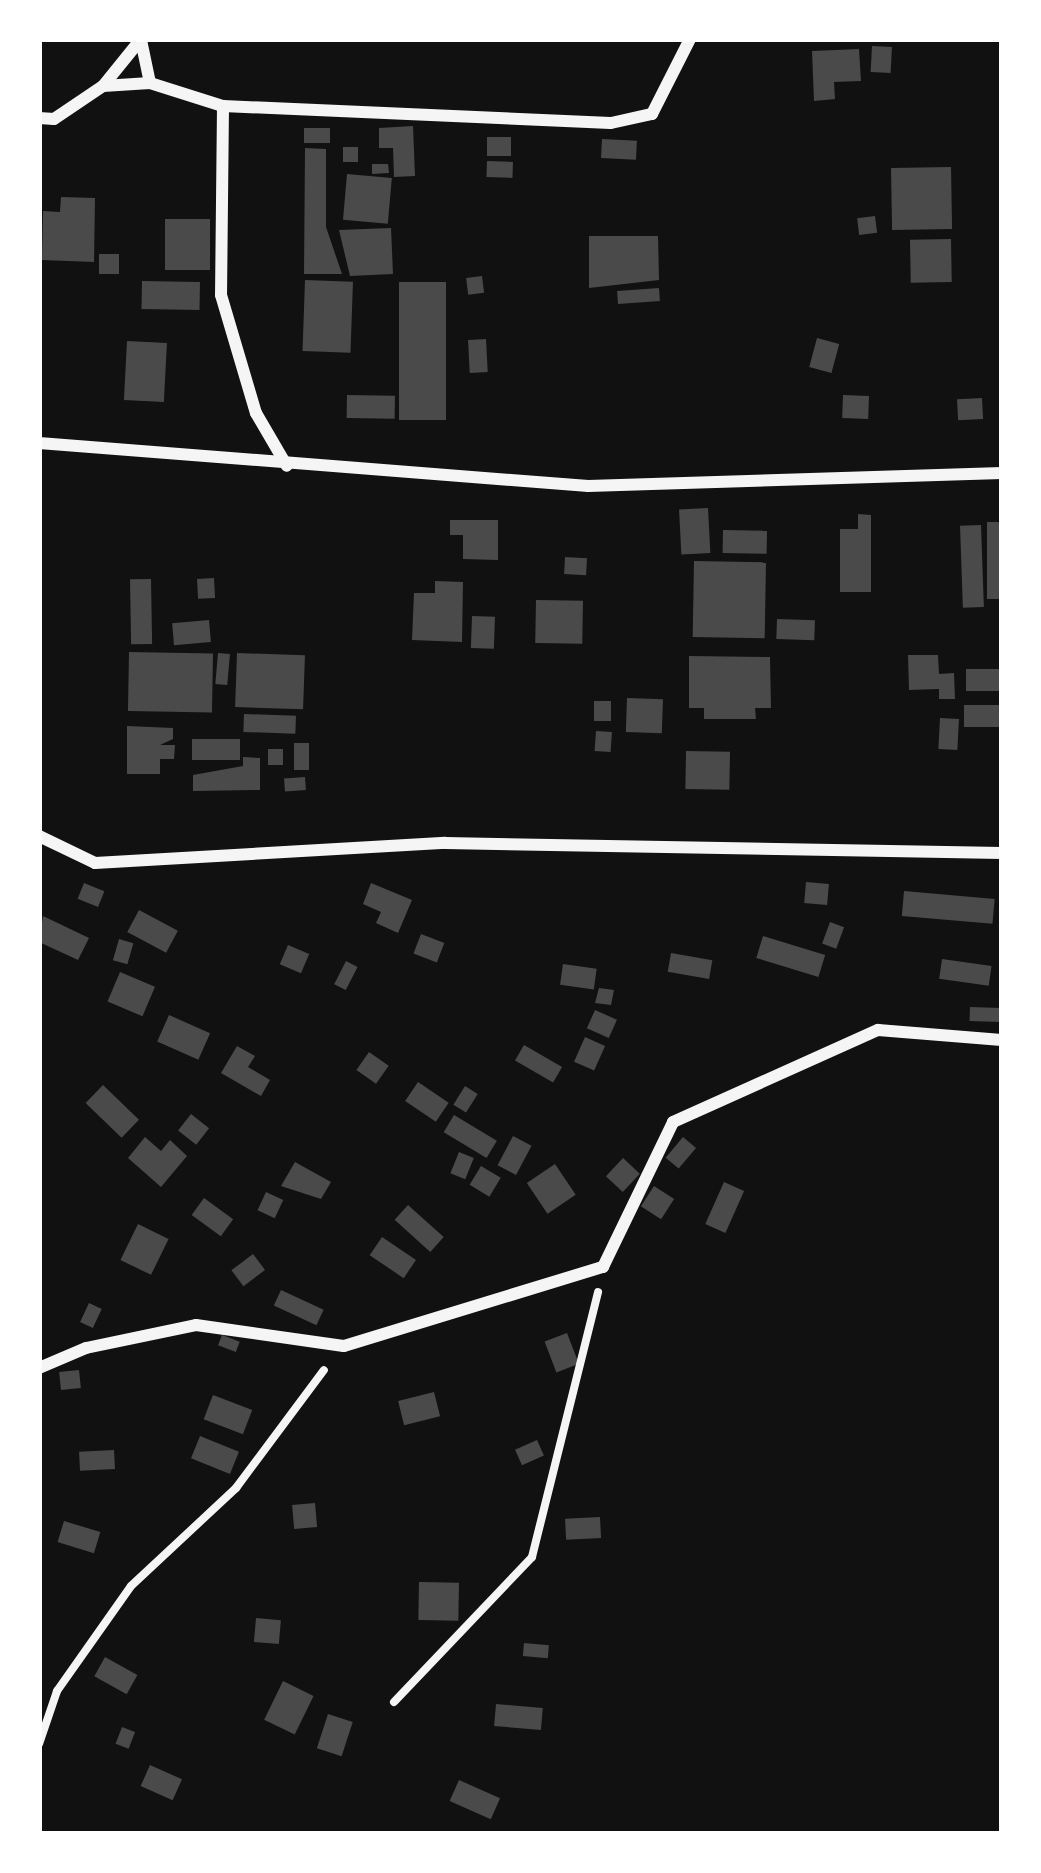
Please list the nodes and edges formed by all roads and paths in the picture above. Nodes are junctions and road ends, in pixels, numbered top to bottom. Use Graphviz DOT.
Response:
graph roads {
  1 [pos="141,39"];
  2 [pos="689,39"];
  3 [pos="150,83"];
  4 [pos="103,86"];
  5 [pos="223,106"];
  6 [pos="39,118"];
  7 [pos="39,443"];
  8 [pos="287,466"];
  9 [pos="1002,473"];
  10 [pos="39,836"];
  11 [pos="1002,853"];
  12 [pos="1002,1040"];
  13 [pos="603,1268"];
  14 [pos="344,1346"];
  15 [pos="39,1368"];
  16 [pos="394,1702"];
  17 [pos="39,1744"];
  1 -- 3 [label="street"];
  1 -- 4 [label="street"];
  2 -- 5 [label="street"];
  3 -- 4 [label="street"];
  3 -- 5 [label="street"];
  4 -- 6 [label="street"];
  5 -- 8 [label="street"];
  7 -- 8 [label="street"];
  8 -- 9 [label="street"];
  10 -- 11 [label="street"];
  12 -- 13 [label="street"];
  13 -- 14 [label="street"];
  13 -- 16 [label="path"];
  14 -- 15 [label="street"];
  14 -- 17 [label="path"];
}
